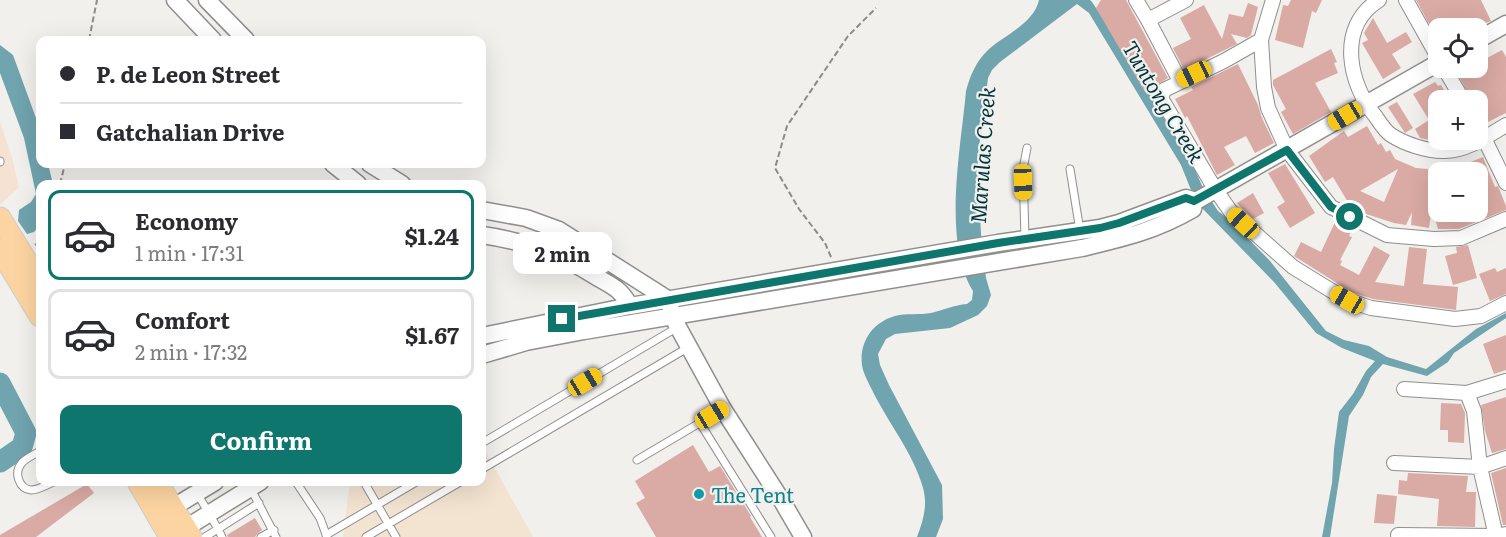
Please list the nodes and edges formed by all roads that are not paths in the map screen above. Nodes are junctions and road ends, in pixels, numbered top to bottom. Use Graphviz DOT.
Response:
graph roads {
  1 [pos="175,0"];
  2 [pos="207,0"];
  3 [pos="1136,0"];
  4 [pos="1186,0"];
  5 [pos="1273,0"];
  6 [pos="1379,0"];
  7 [pos="1406,0"];
  8 [pos="1148,20"];
  9 [pos="1506,24"];
  10 [pos="1488,34"];
  11 [pos="209,36"];
  12 [pos="242,36"];
  13 [pos="1428,39"];
  14 [pos="1261,40"];
  15 [pos="1428,69"];
  16 [pos="1180,81"];
  17 [pos="1365,104"];
  18 [pos="1506,125"];
  19 [pos="1488,130"];
  20 [pos="1488,146"];
  21 [pos="1027,148"];
  22 [pos="1428,149"];
  23 [pos="1287,150"];
  24 [pos="338,168"];
  25 [pos="376,168"];
  26 [pos="1070,169"];
  27 [pos="353,180"];
  28 [pos="396,180"];
  29 [pos="1506,183"];
  30 [pos="1203,196"];
  31 [pos="486,211"];
  32 [pos="1165,216"];
  33 [pos="1506,219"];
  34 [pos="1080,231"];
  35 [pos="486,236"];
  36 [pos="5,237"];
  37 [pos="1025,239"];
  38 [pos="36,278"];
  39 [pos="1506,303"];
  40 [pos="630,306"];
  41 [pos="36,307"];
  42 [pos="673,315"];
  43 [pos="486,335"];
  44 [pos="689,347"];
  45 [pos="486,354"];
  46 [pos="1506,381"];
  47 [pos="1404,389"];
  48 [pos="1467,393"];
  49 [pos="723,409"];
  50 [pos="700,423"];
  51 [pos="486,440"];
  52 [pos="36,453"];
  53 [pos="1506,459"];
  54 [pos="637,460"];
  55 [pos="1394,463"];
  56 [pos="486,467"];
  57 [pos="1480,468"];
  58 [pos="43,486"];
  59 [pos="141,486"];
  60 [pos="158,486"];
  61 [pos="208,486"];
  62 [pos="252,486"];
  63 [pos="255,486"];
  64 [pos="299,486"];
  65 [pos="366,486"];
  66 [pos="409,486"];
  67 [pos="453,486"];
  68 [pos="197,493"];
  69 [pos="259,503"];
  70 [pos="377,504"];
  71 [pos="165,513"];
  72 [pos="210,513"];
  73 [pos="389,524"];
  74 [pos="218,529"];
  75 [pos="275,533"];
  76 [pos="184,535"];
  77 [pos="1398,535"];
  78 [pos="1501,535"];
  79 [pos="326,536"];
  80 [pos="222,537"];
  81 [pos="261,537"];
  82 [pos="366,537"];
  83 [pos="396,537"];
  84 [pos="771,537"];
  85 [pos="803,537"];
  1 -- 11 [label="street"];
  2 -- 12 [label="street"];
  3 -- 8 [label="street"];
  4 -- 8 [label="street"];
  5 -- 14 [label="street"];
  6 -- 17 [label="street"];
  7 -- 13 [label="street"];
  8 -- 16 [label="street"];
  9 -- 10 [label="street"];
  14 -- 16 [label="street"];
  14 -- 23 [label="street"];
  15 -- 17 [label="street"];
  16 -- 30 [label="street"];
  17 -- 22 [label="street"];
  17 -- 23 [label="street"];
  18 -- 19 [label="street"];
  20 -- 29 [label="street"];
  21 -- 37 [label="lane"];
  23 -- 30 [label="street"];
  23 -- 33 [label="street"];
  24 -- 27 [label="street"];
  25 -- 28 [label="street"];
  26 -- 34 [label="lane"];
  30 -- 32 [label="street"];
  30 -- 39 [label="street"];
  31 -- 42 [label="street"];
  32 -- 34 [label="street"];
  32 -- 42 [label="street"];
  34 -- 37 [label="street"];
  35 -- 40 [label="street"];
  36 -- 38 [label="main road"];
  36 -- 41 [label="main road"];
  37 -- 42 [label="street"];
  40 -- 42 [label="street"];
  40 -- 43 [label="street"];
  42 -- 44 [label="street"];
  42 -- 45 [label="street"];
  42 -- 51 [label="lane"];
  44 -- 49 [label="street"];
  44 -- 56 [label="lane"];
  46 -- 48 [label="street"];
  47 -- 48 [label="street"];
  48 -- 57 [label="street"];
  49 -- 50 [label="lane"];
  49 -- 85 [label="street"];
  50 -- 54 [label="lane"];
  50 -- 84 [label="lane"];
  52 -- 58 [label="lane"];
  53 -- 57 [label="street"];
  55 -- 57 [label="street"];
  57 -- 78 [label="street"];
  59 -- 71 [label="main road"];
  60 -- 71 [label="main road"];
  61 -- 68 [label="street"];
  62 -- 72 [label="street"];
  63 -- 69 [label="lane"];
  64 -- 79 [label="lane"];
  65 -- 70 [label="lane"];
  66 -- 70 [label="lane"];
  67 -- 73 [label="lane"];
  68 -- 71 [label="street"];
  68 -- 72 [label="lane"];
  69 -- 74 [label="lane"];
  69 -- 75 [label="lane"];
  70 -- 73 [label="lane"];
  70 -- 79 [label="lane"];
  71 -- 76 [label="main road"];
  72 -- 74 [label="lane"];
  72 -- 76 [label="street"];
  73 -- 82 [label="lane"];
  73 -- 83 [label="lane"];
  74 -- 76 [label="lane"];
  74 -- 80 [label="lane"];
  75 -- 81 [label="lane"];
  77 -- 78 [label="street"];
}
